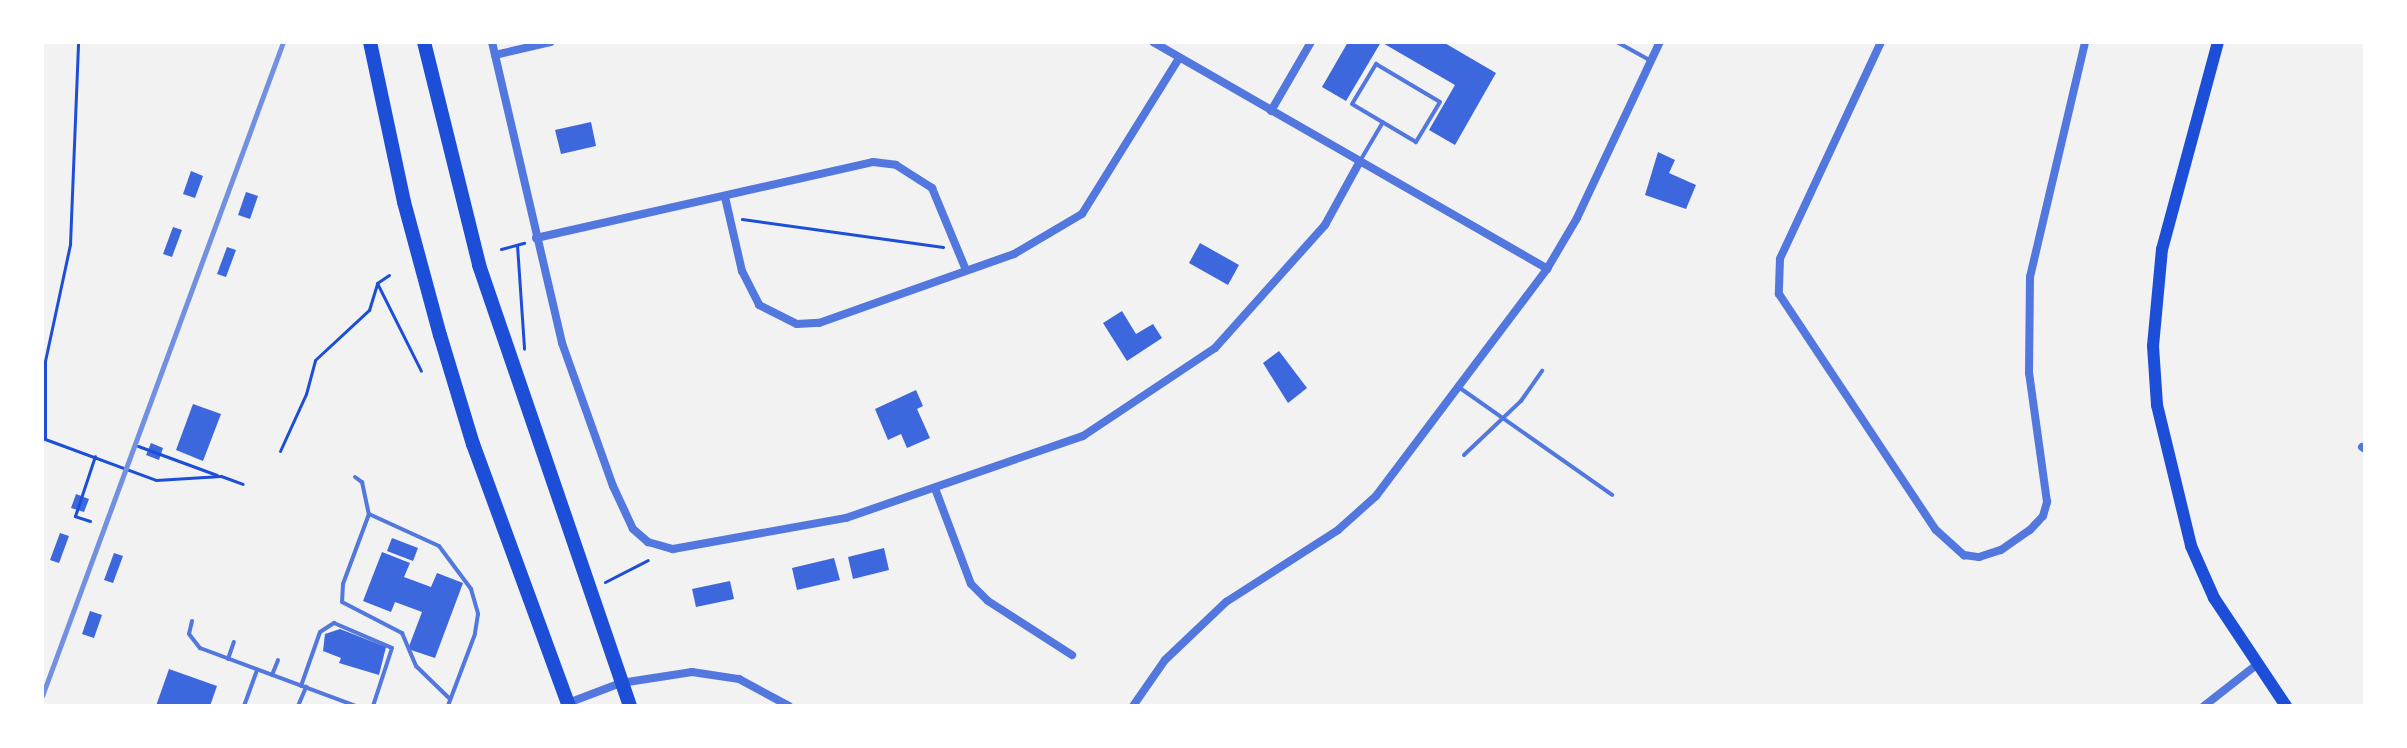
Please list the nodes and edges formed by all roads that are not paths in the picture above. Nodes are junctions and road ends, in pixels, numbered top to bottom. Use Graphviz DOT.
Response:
graph roads {
  1 [pos="370,42"];
  2 [pos="424,42"];
  3 [pos="492,42"];
  4 [pos="551,42"];
  5 [pos="1153,42"];
  6 [pos="1311,42"];
  7 [pos="1617,42"];
  8 [pos="1660,42"];
  9 [pos="1881,42"];
  10 [pos="2085,42"];
  11 [pos="2218,42"];
  12 [pos="495,55"];
  13 [pos="1179,58"];
  14 [pos="1651,61"];
  15 [pos="1271,111"];
  16 [pos="1383,122"];
  17 [pos="1359,163"];
  18 [pos="725,197"];
  19 [pos="536,238"];
  20 [pos="1547,269"];
  21 [pos="966,270"];
  22 [pos="1542,371"];
  23 [pos="1460,388"];
  24 [pos="1501,417"];
  25 [pos="1464,455"];
  26 [pos="355,477"];
  27 [pos="936,491"];
  28 [pos="1612,495"];
  29 [pos="369,514"];
  30 [pos="192,621"];
  31 [pos="234,642"];
  32 [pos="1072,655"];
  33 [pos="228,659"];
  34 [pos="278,660"];
  35 [pos="2255,666"];
  36 [pos="257,670"];
  37 [pos="272,675"];
  38 [pos="621,683"];
  39 [pos="304,686"];
  40 [pos="450,699"];
  41 [pos="566,705"];
  42 [pos="244,706"];
  43 [pos="298,706"];
  44 [pos="354,706"];
  45 [pos="373,706"];
  46 [pos="448,706"];
  47 [pos="630,706"];
  48 [pos="789,706"];
  49 [pos="1133,706"];
  50 [pos="2204,706"];
  51 [pos="2286,706"];
  1 -- 41 [label="main road"];
  2 -- 38 [label="main road"];
  3 -- 12 [label="street"];
  4 -- 12 [label="street"];
  5 -- 13 [label="street"];
  6 -- 15 [label="street"];
  7 -- 14 [label="lane"];
  8 -- 14 [label="street"];
  9 -- 10 [label="street"];
  11 -- 35 [label="main road"];
  12 -- 19 [label="street"];
  13 -- 15 [label="street"];
  13 -- 21 [label="street"];
  14 -- 20 [label="street"];
  15 -- 17 [label="street"];
  16 -- 16 [label="lane"];
  16 -- 17 [label="lane"];
  17 -- 20 [label="street"];
  17 -- 27 [label="street"];
  18 -- 19 [label="street"];
  18 -- 21 [label="street"];
  18 -- 21 [label="street"];
  19 -- 27 [label="street"];
  20 -- 23 [label="street"];
  22 -- 24 [label="lane"];
  23 -- 24 [label="lane"];
  23 -- 49 [label="street"];
  24 -- 25 [label="lane"];
  24 -- 28 [label="lane"];
  26 -- 29 [label="lane"];
  27 -- 32 [label="street"];
  29 -- 40 [label="lane"];
  29 -- 40 [label="lane"];
  30 -- 33 [label="lane"];
  31 -- 33 [label="lane"];
  33 -- 36 [label="lane"];
  34 -- 37 [label="lane"];
  35 -- 50 [label="street"];
  35 -- 51 [label="main road"];
  36 -- 37 [label="lane"];
  36 -- 42 [label="lane"];
  37 -- 39 [label="lane"];
  38 -- 41 [label="street"];
  38 -- 47 [label="main road"];
  38 -- 48 [label="street"];
  39 -- 43 [label="lane"];
  39 -- 44 [label="lane"];
  39 -- 45 [label="lane"];
  40 -- 46 [label="lane"];
}
